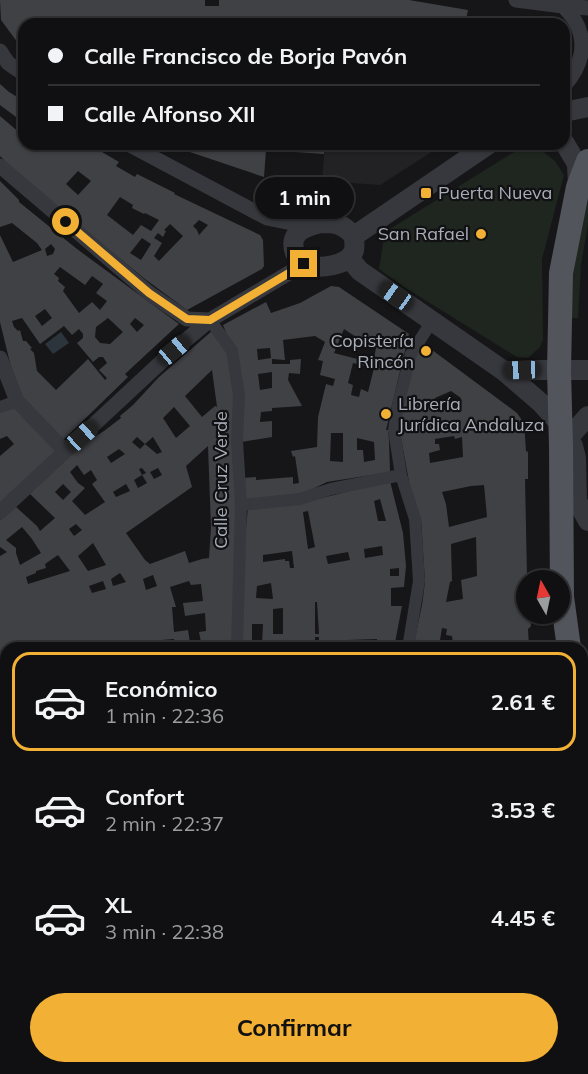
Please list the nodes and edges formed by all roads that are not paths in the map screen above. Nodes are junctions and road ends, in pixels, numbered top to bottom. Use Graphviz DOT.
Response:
graph roads {
  1 [pos="516,0"];
  2 [pos="563,6"];
  3 [pos="588,8"];
  4 [pos="0,51"];
  5 [pos="18,70"];
  6 [pos="570,79"];
  7 [pos="588,107"];
  8 [pos="570,111"];
  9 [pos="139,150"];
  10 [pos="480,150"];
  11 [pos="569,150"];
  12 [pos="588,161"];
  13 [pos="0,166"];
  14 [pos="578,187"];
  15 [pos="267,218"];
  16 [pos="306,226"];
  17 [pos="354,236"];
  18 [pos="293,243"];
  19 [pos="349,258"];
  20 [pos="304,264"];
  21 [pos="210,320"];
  22 [pos="432,321"];
  23 [pos="0,358"];
  24 [pos="559,370"];
  25 [pos="588,370"];
  26 [pos="504,371"];
  27 [pos="17,401"];
  28 [pos="0,407"];
  29 [pos="588,416"];
  30 [pos="564,436"];
  31 [pos="65,451"];
  32 [pos="401,475"];
  33 [pos="241,505"];
  34 [pos="0,512"];
  35 [pos="588,521"];
  36 [pos="237,642"];
  37 [pos="409,642"];
  38 [pos="565,642"];
  1 -- 2 [label="street"];
  2 -- 3 [label="street"];
  2 -- 6 [label="street"];
  4 -- 5 [label="street"];
  7 -- 8 [label="street"];
  9 -- 15 [label="street"];
  10 -- 17 [label="street"];
  11 -- 14 [label="street"];
  12 -- 14 [label="main road"];
  13 -- 21 [label="street"];
  14 -- 24 [label="main road"];
  15 -- 16 [label="street"];
  15 -- 18 [label="street"];
  16 -- 17 [label="street"];
  16 -- 18 [label="street"];
  17 -- 19 [label="street"];
  18 -- 20 [label="street"];
  19 -- 20 [label="street"];
  19 -- 22 [label="street"];
  20 -- 21 [label="street"];
  21 -- 31 [label="street"];
  21 -- 33 [label="street, Calle Cruz Verde"];
  22 -- 26 [label="street"];
  22 -- 32 [label="street"];
  23 -- 27 [label="street"];
  24 -- 25 [label="street"];
  24 -- 26 [label="street"];
  24 -- 30 [label="main road"];
  26 -- 30 [label="street"];
  27 -- 28 [label="street"];
  27 -- 31 [label="street"];
  29 -- 30 [label="street"];
  30 -- 35 [label="street"];
  30 -- 38 [label="main road"];
  31 -- 34 [label="street"];
  32 -- 33 [label="street"];
  32 -- 37 [label="street"];
  33 -- 36 [label="street, Calle Cruz Verde"];
}
